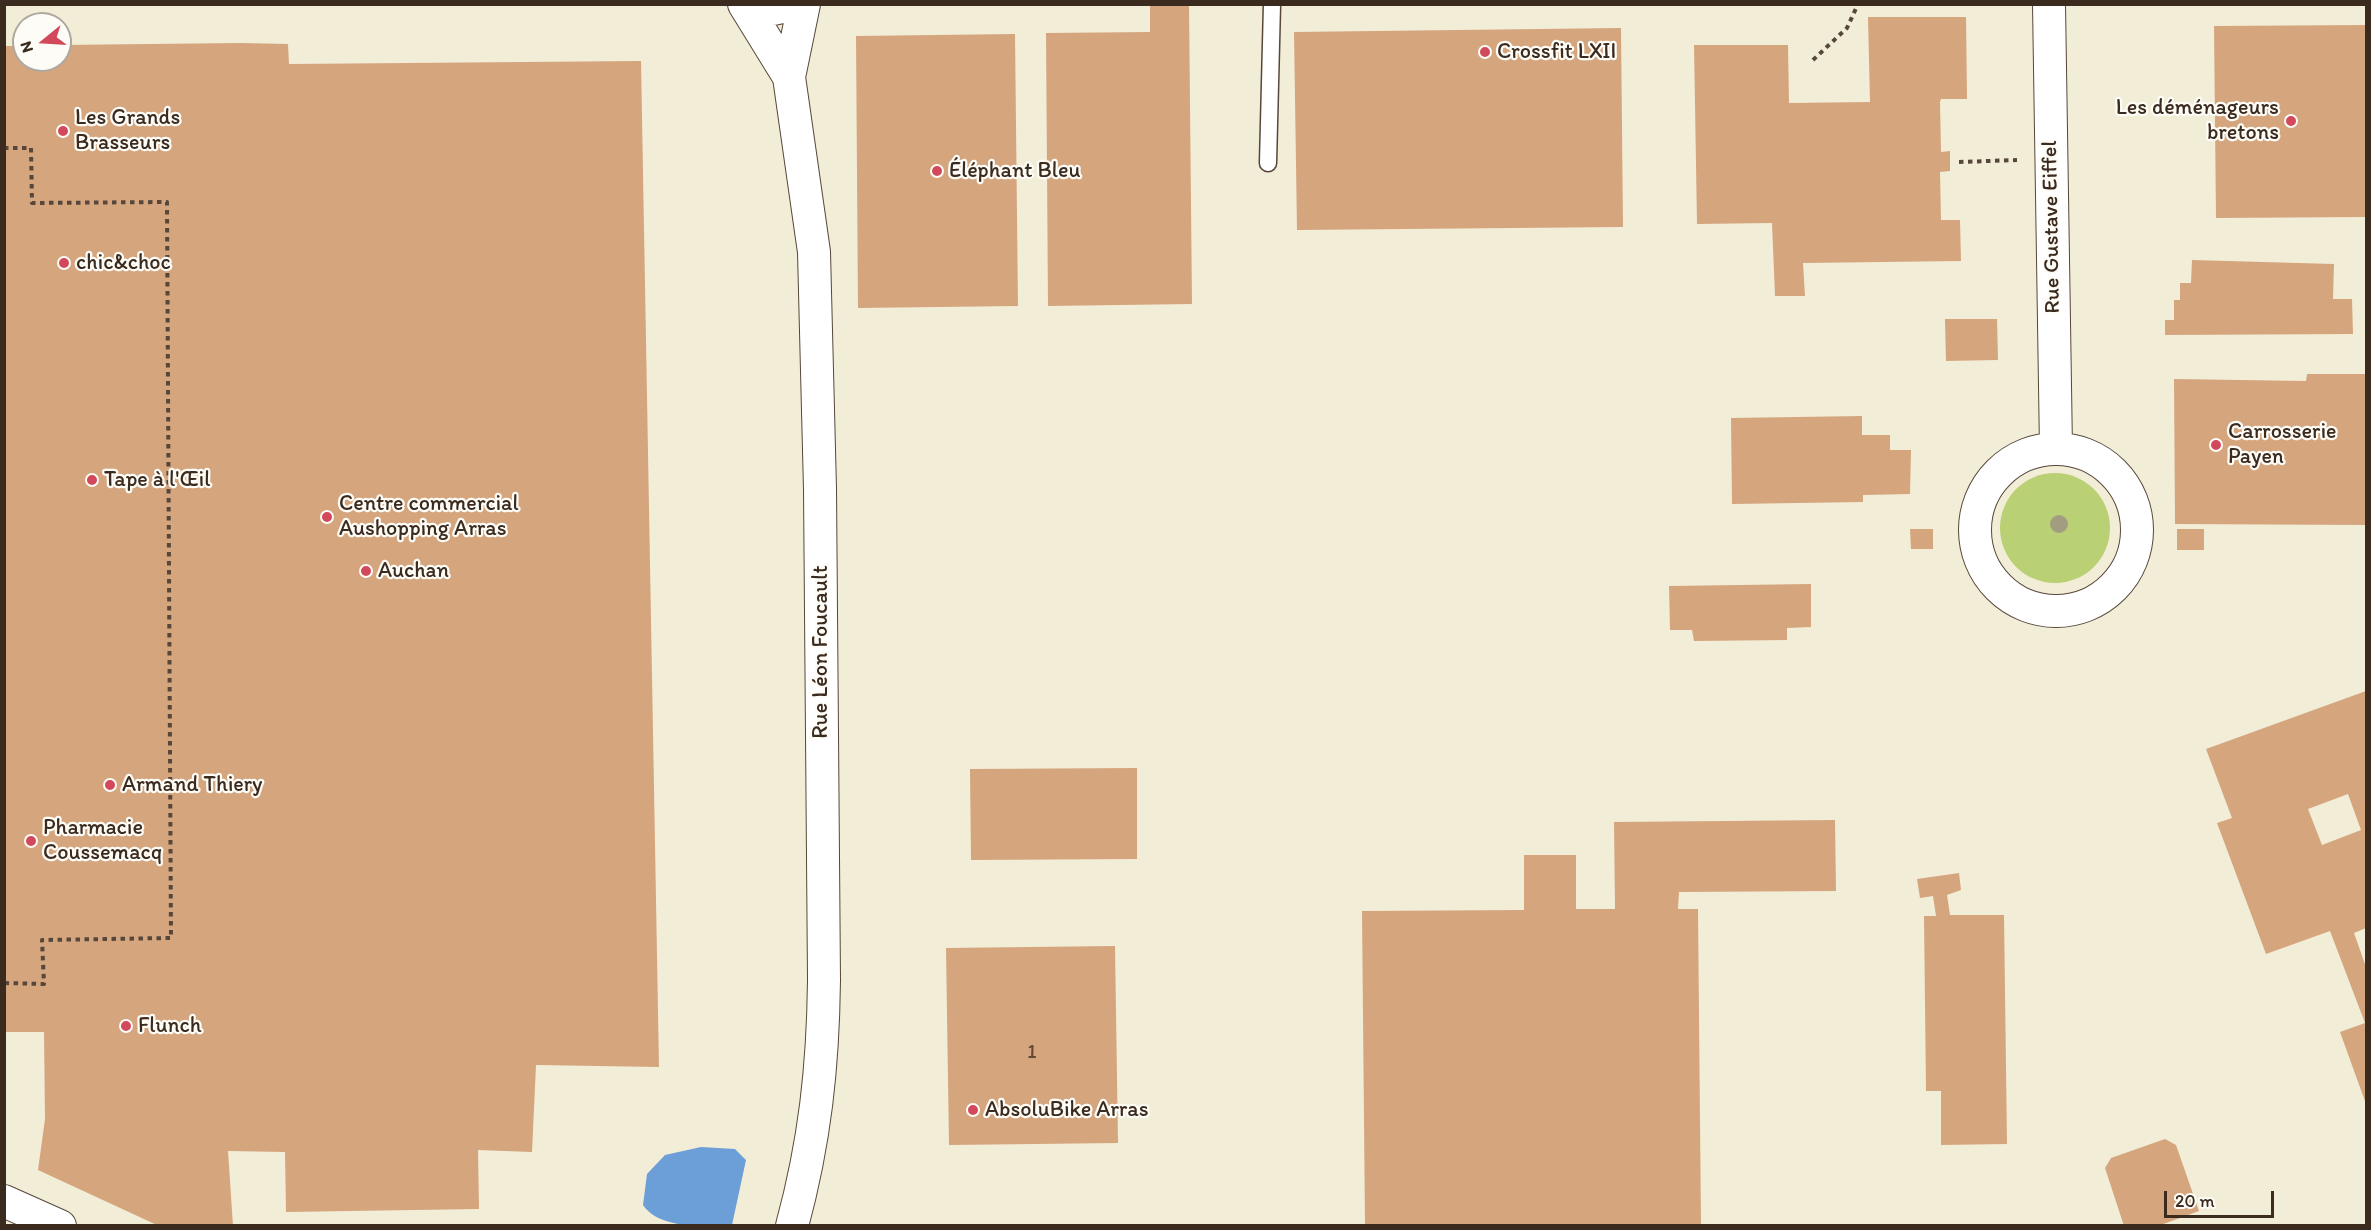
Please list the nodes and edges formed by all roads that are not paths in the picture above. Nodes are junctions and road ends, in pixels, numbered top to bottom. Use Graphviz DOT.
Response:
graph roads {
  1 [pos="745,4"];
  2 [pos="789,4"];
  3 [pos="804,4"];
  4 [pos="1272,4"];
  5 [pos="2049,4"];
  6 [pos="789,77"];
  7 [pos="1268,163"];
  8 [pos="2056,449"];
  9 [pos="4,1201"];
  10 [pos="60,1226"];
  11 [pos="792,1226"];
  1 -- 2 [label="street"];
  1 -- 6 [label="street, Rue Léon Foucault"];
  3 -- 6 [label="street, Rue Léon Foucault"];
  4 -- 7 [label="lane"];
  5 -- 8 [label="street, Rue Gustave Eiffel"];
  6 -- 11 [label="street, Rue Léon Foucault"];
  8 -- 8 [label="street"];
  9 -- 10 [label="street"];
}
